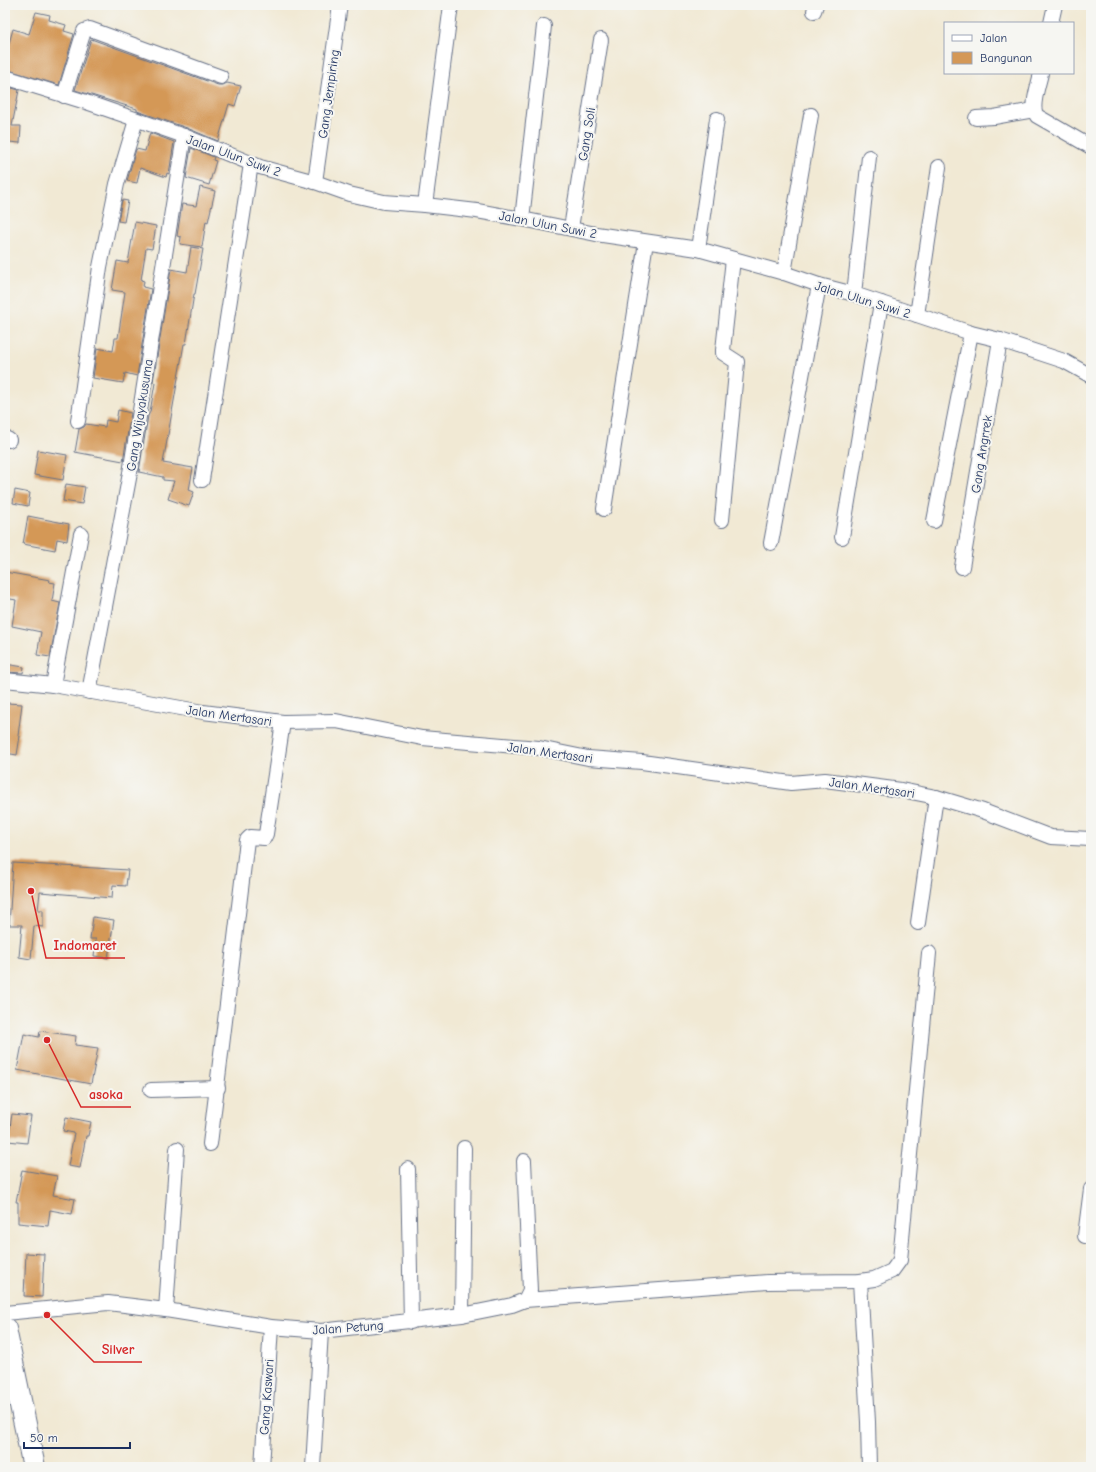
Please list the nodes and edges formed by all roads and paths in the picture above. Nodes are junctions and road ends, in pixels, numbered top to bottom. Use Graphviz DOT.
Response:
graph roads {
  1 [pos="340,5"];
  2 [pos="451,5"];
  3 [pos="1055,5"];
  4 [pos="1051,22"];
  5 [pos="544,26"];
  6 [pos="601,40"];
  7 [pos="1041,74"];
  8 [pos="5,77"];
  9 [pos="221,77"];
  10 [pos="64,96"];
  11 [pos="1034,110"];
  12 [pos="811,115"];
  13 [pos="976,118"];
  14 [pos="717,119"];
  15 [pos="136,120"];
  16 [pos="184,136"];
  17 [pos="1091,147"];
  18 [pos="869,157"];
  19 [pos="251,164"];
  20 [pos="939,167"];
  21 [pos="315,182"];
  22 [pos="425,205"];
  23 [pos="522,219"];
  24 [pos="571,228"];
  25 [pos="646,242"];
  26 [pos="698,249"];
  27 [pos="733,259"];
  28 [pos="784,273"];
  29 [pos="819,285"];
  30 [pos="854,294"];
  31 [pos="881,303"];
  32 [pos="917,315"];
  33 [pos="971,333"];
  34 [pos="1000,340"];
  35 [pos="1091,376"];
  36 [pos="78,421"];
  37 [pos="202,480"];
  38 [pos="604,509"];
  39 [pos="722,520"];
  40 [pos="934,522"];
  41 [pos="81,534"];
  42 [pos="842,537"];
  43 [pos="771,543"];
  44 [pos="962,567"];
  45 [pos="5,680"];
  46 [pos="53,685"];
  47 [pos="89,692"];
  48 [pos="282,722"];
  49 [pos="936,797"];
  50 [pos="1091,840"];
  51 [pos="918,923"];
  52 [pos="929,953"];
  53 [pos="218,1088"];
  54 [pos="151,1090"];
  55 [pos="210,1144"];
  56 [pos="464,1148"];
  57 [pos="178,1149"];
  58 [pos="524,1161"];
  59 [pos="408,1169"];
  60 [pos="1091,1189"];
  61 [pos="1085,1236"];
  62 [pos="860,1282"];
  63 [pos="525,1300"];
  64 [pos="166,1310"];
  65 [pos="5,1313"];
  66 [pos="462,1315"];
  67 [pos="410,1322"];
  68 [pos="272,1327"];
  69 [pos="5,1329"];
  70 [pos="320,1331"];
  71 [pos="34,1467"];
  72 [pos="262,1467"];
  73 [pos="313,1467"];
  74 [pos="869,1467"];
  1 -- 21 [label="street, Gang Jempiring"];
  2 -- 22 [label="street"];
  3 -- 4 [label="street"];
  5 -- 23 [label="street"];
  6 -- 24 [label="street, Gang Soli"];
  7 -- 11 [label="street"];
  8 -- 10 [label="street, Jalan Ulun Suwi 2"];
  9 -- 10 [label="street"];
  10 -- 15 [label="street, Jalan Ulun Suwi 2"];
  11 -- 13 [label="street"];
  11 -- 17 [label="street"];
  12 -- 28 [label="street"];
  14 -- 26 [label="street"];
  15 -- 16 [label="street, Jalan Ulun Suwi 2"];
  15 -- 36 [label="street"];
  16 -- 19 [label="street, Jalan Ulun Suwi 2"];
  16 -- 47 [label="street, Gang Wijayakusuma"];
  18 -- 30 [label="street"];
  19 -- 21 [label="street, Jalan Ulun Suwi 2"];
  19 -- 37 [label="street"];
  20 -- 32 [label="street"];
  21 -- 22 [label="street, Jalan Ulun Suwi 2"];
  22 -- 23 [label="street, Jalan Ulun Suwi 2"];
  23 -- 24 [label="street, Jalan Ulun Suwi 2"];
  24 -- 25 [label="street, Jalan Ulun Suwi 2"];
  25 -- 26 [label="street, Jalan Ulun Suwi 2"];
  25 -- 38 [label="street"];
  26 -- 27 [label="street, Jalan Ulun Suwi 2"];
  27 -- 28 [label="street, Jalan Ulun Suwi 2"];
  27 -- 39 [label="street"];
  28 -- 29 [label="street, Jalan Ulun Suwi 2"];
  29 -- 30 [label="street, Jalan Ulun Suwi 2"];
  29 -- 43 [label="street"];
  30 -- 31 [label="street, Jalan Ulun Suwi 2"];
  31 -- 32 [label="street, Jalan Ulun Suwi 2"];
  31 -- 42 [label="street"];
  32 -- 33 [label="street, Jalan Ulun Suwi 2"];
  33 -- 34 [label="street, Jalan Ulun Suwi 2"];
  33 -- 40 [label="street"];
  34 -- 35 [label="street, Jalan Ulun Suwi 2"];
  34 -- 44 [label="street, Gang Angrrek"];
  41 -- 46 [label="street"];
  45 -- 46 [label="street, Jalan Mertasari"];
  46 -- 47 [label="street, Jalan Mertasari"];
  47 -- 48 [label="street, Jalan Mertasari"];
  48 -- 49 [label="street, Jalan Mertasari"];
  48 -- 53 [label="street"];
  49 -- 50 [label="street, Jalan Mertasari"];
  49 -- 51 [label="street"];
  52 -- 62 [label="street, Jalan Petung"];
  53 -- 54 [label="street"];
  53 -- 55 [label="street"];
  56 -- 66 [label="street"];
  57 -- 64 [label="street"];
  58 -- 63 [label="street"];
  59 -- 67 [label="street"];
  60 -- 61 [label="street"];
  62 -- 63 [label="street, Jalan Petung"];
  62 -- 74 [label="street"];
  63 -- 66 [label="street, Jalan Petung"];
  64 -- 65 [label="street, Jalan Petung"];
  64 -- 68 [label="street, Jalan Petung"];
  66 -- 67 [label="street, Jalan Petung"];
  67 -- 70 [label="street, Jalan Petung"];
  68 -- 70 [label="street, Jalan Petung"];
  68 -- 72 [label="street, Gang Kaswari"];
  69 -- 71 [label="highway"];
  70 -- 73 [label="street"];
}
